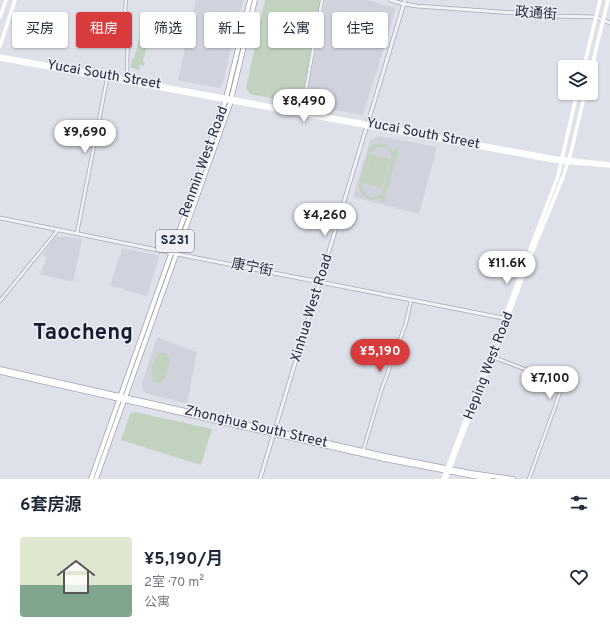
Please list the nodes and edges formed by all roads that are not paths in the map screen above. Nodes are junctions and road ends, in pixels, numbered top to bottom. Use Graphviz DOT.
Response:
graph roads {
  1 [pos="6,0"];
  2 [pos="15,0"];
  3 [pos="126,0"];
  4 [pos="250,0"];
  5 [pos="255,0"];
  6 [pos="322,0"];
  7 [pos="390,0"];
  8 [pos="600,0"];
  9 [pos="608,0"];
  10 [pos="404,2"];
  11 [pos="0,17"];
  12 [pos="596,17"];
  13 [pos="603,20"];
  14 [pos="610,23"];
  15 [pos="0,46"];
  16 [pos="0,58"];
  17 [pos="586,60"];
  18 [pos="593,60"];
  19 [pos="107,79"];
  20 [pos="127,79"];
  21 [pos="229,99"];
  22 [pos="575,100"];
  23 [pos="584,100"];
  24 [pos="302,111"];
  25 [pos="367,125"];
  26 [pos="561,161"];
  27 [pos="569,162"];
  28 [pos="610,165"];
  29 [pos="0,218"];
  30 [pos="58,229"];
  31 [pos="77,233"];
  32 [pos="173,253"];
  33 [pos="320,282"];
  34 [pos="411,300"];
  35 [pos="0,301"];
  36 [pos="503,318"];
  37 [pos="493,357"];
  38 [pos="0,369"];
  39 [pos="0,372"];
  40 [pos="122,398"];
  41 [pos="274,433"];
  42 [pos="363,451"];
  43 [pos="448,470"];
  44 [pos="91,479"];
  45 [pos="96,479"];
  46 [pos="260,479"];
  47 [pos="443,479"];
  48 [pos="446,479"];
  49 [pos="489,479"];
  50 [pos="513,479"];
  51 [pos="529,479"];
  1 -- 11 [label="main road"];
  2 -- 15 [label="main road"];
  3 -- 20 [label="street"];
  4 -- 21 [label="main road, Renmin West Road / S231"];
  5 -- 21 [label="main road, Renmin West Road / S231"];
  6 -- 24 [label="street"];
  7 -- 10 [label="street, 政通街"];
  8 -- 12 [label="main road"];
  9 -- 13 [label="main road"];
  10 -- 12 [label="street, 政通街"];
  10 -- 25 [label="street, Xinhua West Road"];
  12 -- 13 [label="street, 政通街"];
  12 -- 17 [label="main road"];
  13 -- 14 [label="street, 政通街"];
  13 -- 18 [label="main road"];
  16 -- 19 [label="main road, Yucai South Street"];
  16 -- 20 [label="main road, Yucai South Street"];
  19 -- 21 [label="main road, Yucai South Street"];
  19 -- 31 [label="street"];
  20 -- 21 [label="main road, Yucai South Street"];
  21 -- 24 [label="main road, Yucai South Street"];
  21 -- 25 [label="main road, Yucai South Street"];
  21 -- 32 [label="main road, Renmin West Road / S231"];
  22 -- 26 [label="main road, Heping West Road"];
  23 -- 27 [label="main road, Heping West Road"];
  24 -- 25 [label="main road, Yucai South Street"];
  25 -- 26 [label="main road, Yucai South Street"];
  25 -- 33 [label="street, Xinhua West Road"];
  26 -- 27 [label="main road, Yucai South Street"];
  26 -- 36 [label="main road, Heping West Road"];
  27 -- 28 [label="main road, Yucai South Street"];
  27 -- 37 [label="main road, Heping West Road"];
  29 -- 30 [label="street, 康宁街"];
  30 -- 31 [label="street, 康宁街"];
  30 -- 35 [label="street"];
  31 -- 32 [label="street, 康宁街"];
  32 -- 33 [label="street, 康宁街"];
  32 -- 40 [label="main road, Renmin West Road / S231"];
  33 -- 34 [label="street, 康宁街"];
  33 -- 41 [label="street, Xinhua West Road"];
  34 -- 36 [label="street, 康宁街"];
  34 -- 42 [label="street"];
  36 -- 43 [label="main road, Heping West Road"];
  37 -- 43 [label="main road, Heping West Road"];
  37 -- 51 [label="street"];
  38 -- 40 [label="main road, Zhonghua South Street"];
  39 -- 40 [label="main road, Zhonghua South Street"];
  40 -- 41 [label="main road, Zhonghua South Street"];
  40 -- 44 [label="main road, Renmin West Road / S231"];
  40 -- 45 [label="main road, Renmin West Road / S231"];
  41 -- 42 [label="main road, Zhonghua South Street"];
  41 -- 43 [label="main road, Zhonghua South Street"];
  41 -- 46 [label="street, Xinhua West Road"];
  42 -- 43 [label="main road, Zhonghua South Street"];
  43 -- 47 [label="main road, Heping West Road"];
  43 -- 48 [label="main road, Heping West Road"];
  43 -- 49 [label="main road, Zhonghua South Street"];
  43 -- 50 [label="main road, Zhonghua South Street"];
}
